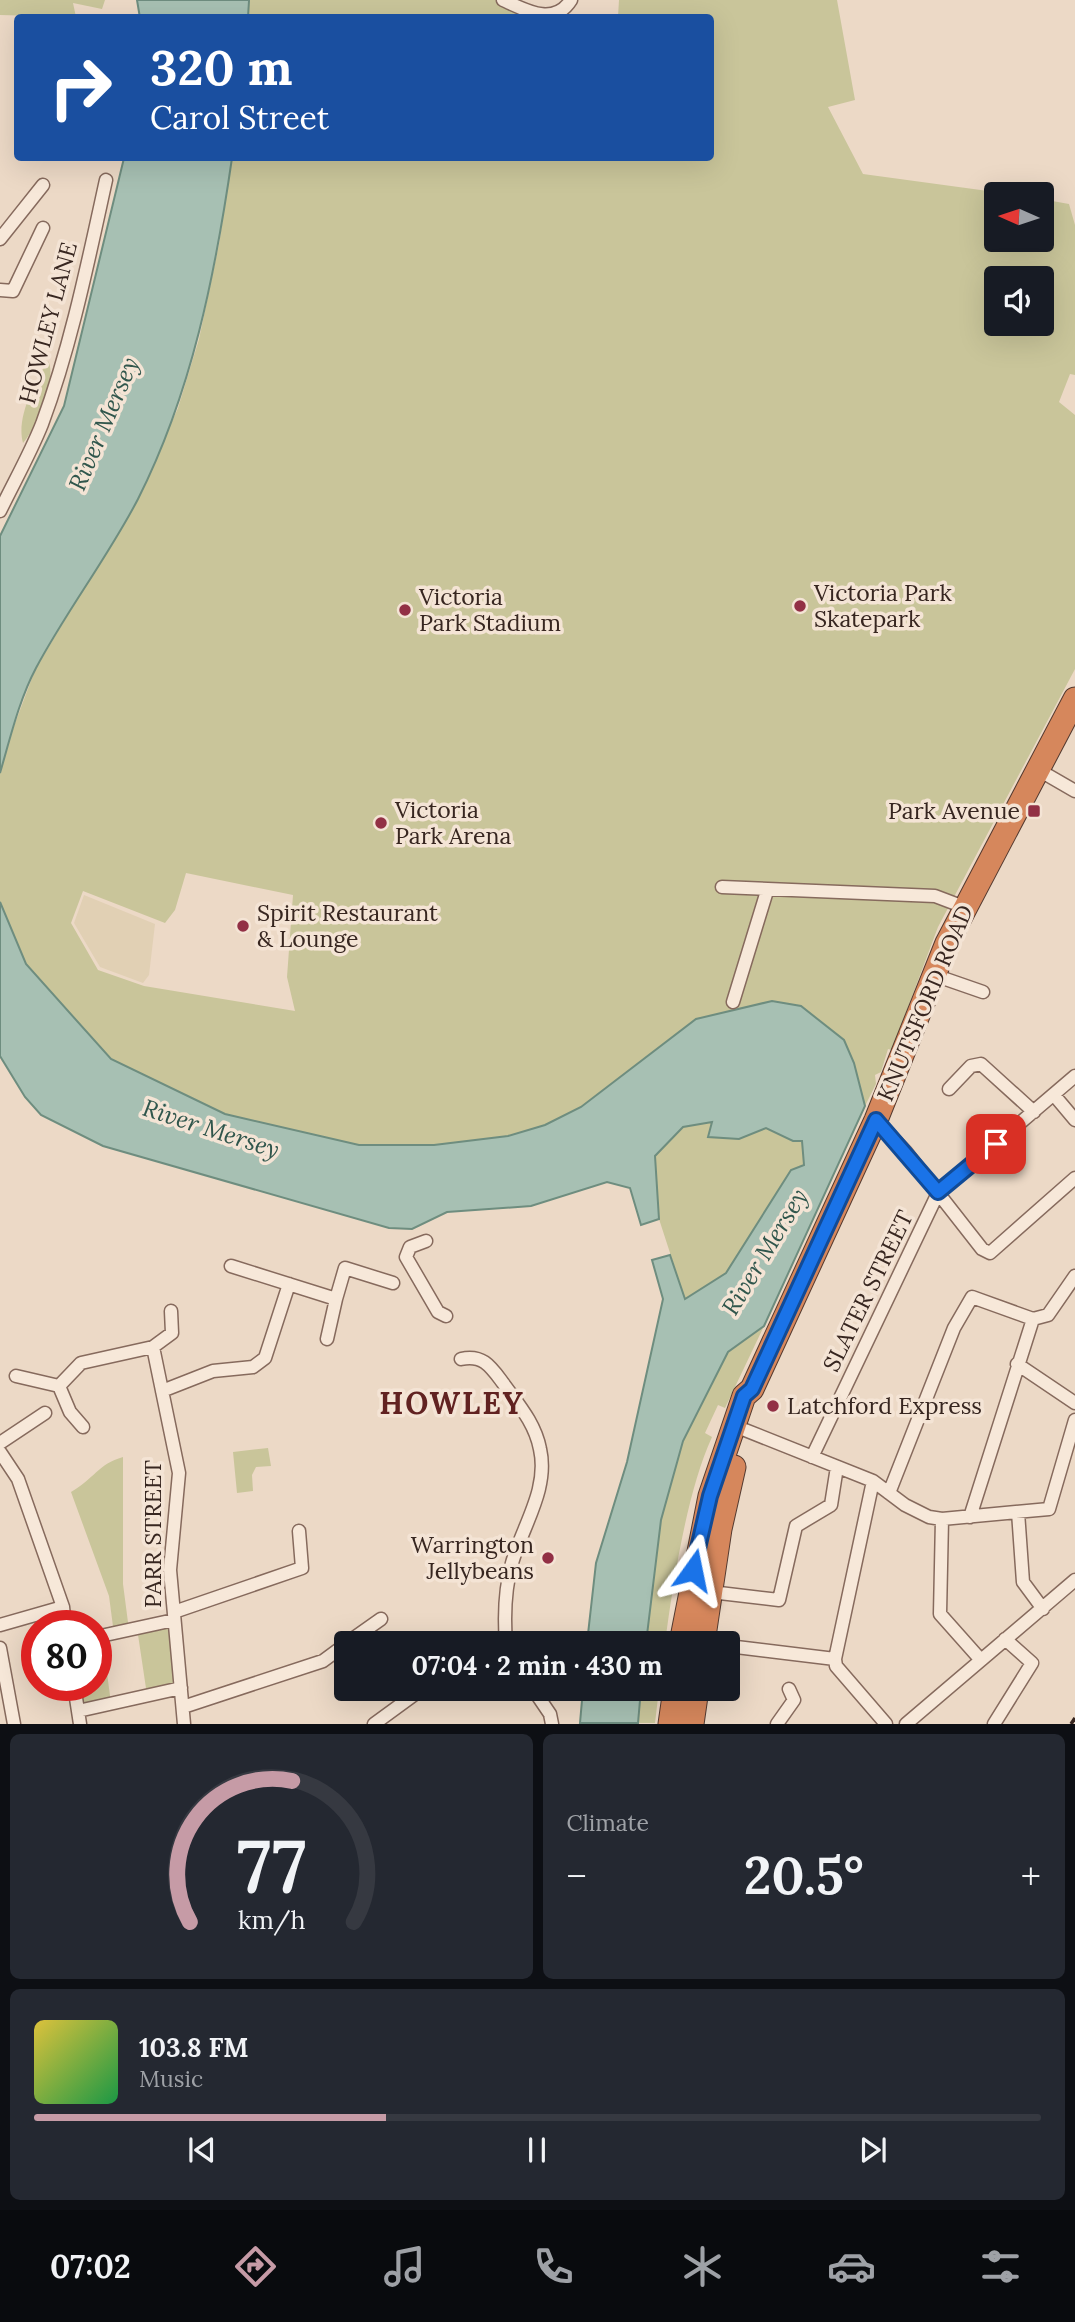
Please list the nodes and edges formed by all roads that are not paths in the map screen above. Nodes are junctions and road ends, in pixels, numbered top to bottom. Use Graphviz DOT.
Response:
graph roads {
  1 [pos="503,0"];
  2 [pos="571,0"];
  3 [pos="544,14"];
  4 [pos="550,14"];
  5 [pos="106,180"];
  6 [pos="43,185"];
  7 [pos="44,228"];
  8 [pos="2,233"];
  9 [pos="0,290"];
  10 [pos="0,511"];
  11 [pos="1075,699"];
  12 [pos="1037,769"];
  13 [pos="1075,791"];
  14 [pos="722,887"];
  15 [pos="767,891"];
  16 [pos="964,907"];
  17 [pos="934,975"];
  18 [pos="983,992"];
  19 [pos="733,1002"];
  20 [pos="1075,1076"];
  21 [pos="949,1089"];
  22 [pos="1054,1095"];
  23 [pos="1034,1112"];
  24 [pos="876,1120"];
  25 [pos="1075,1120"];
  26 [pos="1075,1178"];
  27 [pos="938,1192"];
  28 [pos="426,1241"];
  29 [pos="230,1266"];
  30 [pos="1075,1276"];
  31 [pos="393,1283"];
  32 [pos="289,1284"];
  33 [pos="336,1299"];
  34 [pos="171,1311"];
  35 [pos="446,1316"];
  36 [pos="1033,1319"];
  37 [pos="327,1339"];
  38 [pos="153,1347"];
  39 [pos="461,1359"];
  40 [pos="1017,1364"];
  41 [pos="16,1376"];
  42 [pos="59,1386"];
  43 [pos="752,1389"];
  44 [pos="162,1391"];
  45 [pos="1075,1403"];
  46 [pos="45,1413"];
  47 [pos="1075,1420"];
  48 [pos="83,1427"];
  49 [pos="746,1430"];
  50 [pos="0,1443"];
  51 [pos="0,1452"];
  52 [pos="812,1457"];
  53 [pos="837,1467"];
  54 [pos="873,1481"];
  55 [pos="889,1493"];
  56 [pos="1018,1513"];
  57 [pos="970,1517"];
  58 [pos="942,1519"];
  59 [pos="299,1531"];
  60 [pos="1075,1580"];
  61 [pos="711,1591"];
  62 [pos="63,1607"];
  63 [pos="1043,1609"];
  64 [pos="63,1610"];
  65 [pos="174,1616"];
  66 [pos="382,1619"];
  67 [pos="0,1625"];
  68 [pos="365,1631"];
  69 [pos="506,1631"];
  70 [pos="696,1631"];
  71 [pos="699,1631"];
  72 [pos="112,1633"];
  73 [pos="1005,1639"];
  74 [pos="740,1647"];
  75 [pos="0,1648"];
  76 [pos="334,1653"];
  77 [pos="835,1659"];
  78 [pos="980,1659"];
  79 [pos="181,1688"];
  80 [pos="789,1689"];
  81 [pos="406,1701"];
  82 [pos="541,1701"];
  83 [pos="673,1701"];
  84 [pos="695,1701"];
  85 [pos="183,1707"];
  86 [pos="9,1717"];
  87 [pos="79,1717"];
  88 [pos="184,1724"];
  89 [pos="374,1724"];
  90 [pos="552,1724"];
  91 [pos="670,1724"];
  92 [pos="692,1724"];
  93 [pos="777,1724"];
  94 [pos="886,1724"];
  95 [pos="906,1724"];
  96 [pos="994,1724"];
  1 -- 3 [label="street"];
  2 -- 4 [label="street"];
  5 -- 10 [label="street, HOWLEY LANE"];
  6 -- 8 [label="street"];
  7 -- 9 [label="street"];
  11 -- 12 [label="highway, KNUTSFORD ROAD"];
  12 -- 13 [label="street"];
  12 -- 16 [label="highway, KNUTSFORD ROAD"];
  14 -- 15 [label="street"];
  15 -- 16 [label="street"];
  15 -- 19 [label="street"];
  16 -- 17 [label="highway, KNUTSFORD ROAD"];
  17 -- 18 [label="street"];
  17 -- 24 [label="highway, KNUTSFORD ROAD"];
  20 -- 22 [label="street, SLATER STREET"];
  21 -- 23 [label="street"];
  22 -- 23 [label="street, SLATER STREET"];
  22 -- 25 [label="street"];
  23 -- 27 [label="street, SLATER STREET"];
  24 -- 27 [label="street"];
  24 -- 43 [label="highway, KNUTSFORD ROAD"];
  26 -- 27 [label="street"];
  27 -- 52 [label="street, SLATER STREET"];
  28 -- 35 [label="street"];
  29 -- 32 [label="street"];
  30 -- 36 [label="street"];
  31 -- 33 [label="street"];
  32 -- 33 [label="street"];
  32 -- 44 [label="street"];
  33 -- 37 [label="street"];
  34 -- 38 [label="street"];
  36 -- 40 [label="street"];
  36 -- 55 [label="street"];
  38 -- 42 [label="street"];
  38 -- 44 [label="street, PARR STREET"];
  39 -- 69 [label="street"];
  40 -- 45 [label="street"];
  40 -- 57 [label="street"];
  41 -- 42 [label="street"];
  42 -- 48 [label="street"];
  43 -- 49 [label="highway, KNUTSFORD ROAD"];
  43 -- 70 [label="highway, KNUTSFORD ROAD"];
  44 -- 65 [label="street, PARR STREET"];
  46 -- 50 [label="street"];
  47 -- 56 [label="street"];
  49 -- 52 [label="street"];
  49 -- 61 [label="highway, KNUTSFORD ROAD"];
  51 -- 62 [label="street"];
  52 -- 53 [label="street"];
  53 -- 54 [label="street"];
  53 -- 61 [label="street"];
  54 -- 55 [label="street"];
  54 -- 77 [label="street"];
  55 -- 58 [label="street"];
  56 -- 57 [label="street"];
  56 -- 63 [label="street"];
  57 -- 58 [label="street"];
  58 -- 78 [label="street"];
  59 -- 65 [label="street"];
  60 -- 63 [label="street"];
  61 -- 71 [label="highway, KNUTSFORD ROAD"];
  62 -- 64 [label="street"];
  62 -- 67 [label="street"];
  63 -- 73 [label="street"];
  65 -- 72 [label="street"];
  65 -- 79 [label="street, PARR STREET"];
  66 -- 68 [label="street"];
  73 -- 78 [label="street"];
  73 -- 96 [label="street"];
  74 -- 77 [label="street"];
  75 -- 86 [label="street"];
  76 -- 85 [label="street"];
  77 -- 94 [label="street"];
  78 -- 95 [label="street"];
  79 -- 85 [label="street, PARR STREET"];
  79 -- 87 [label="street"];
  80 -- 93 [label="street"];
  81 -- 89 [label="street"];
  82 -- 90 [label="street"];
  83 -- 91 [label="highway"];
  84 -- 92 [label="highway"];
  85 -- 88 [label="street, PARR STREET"];
}
